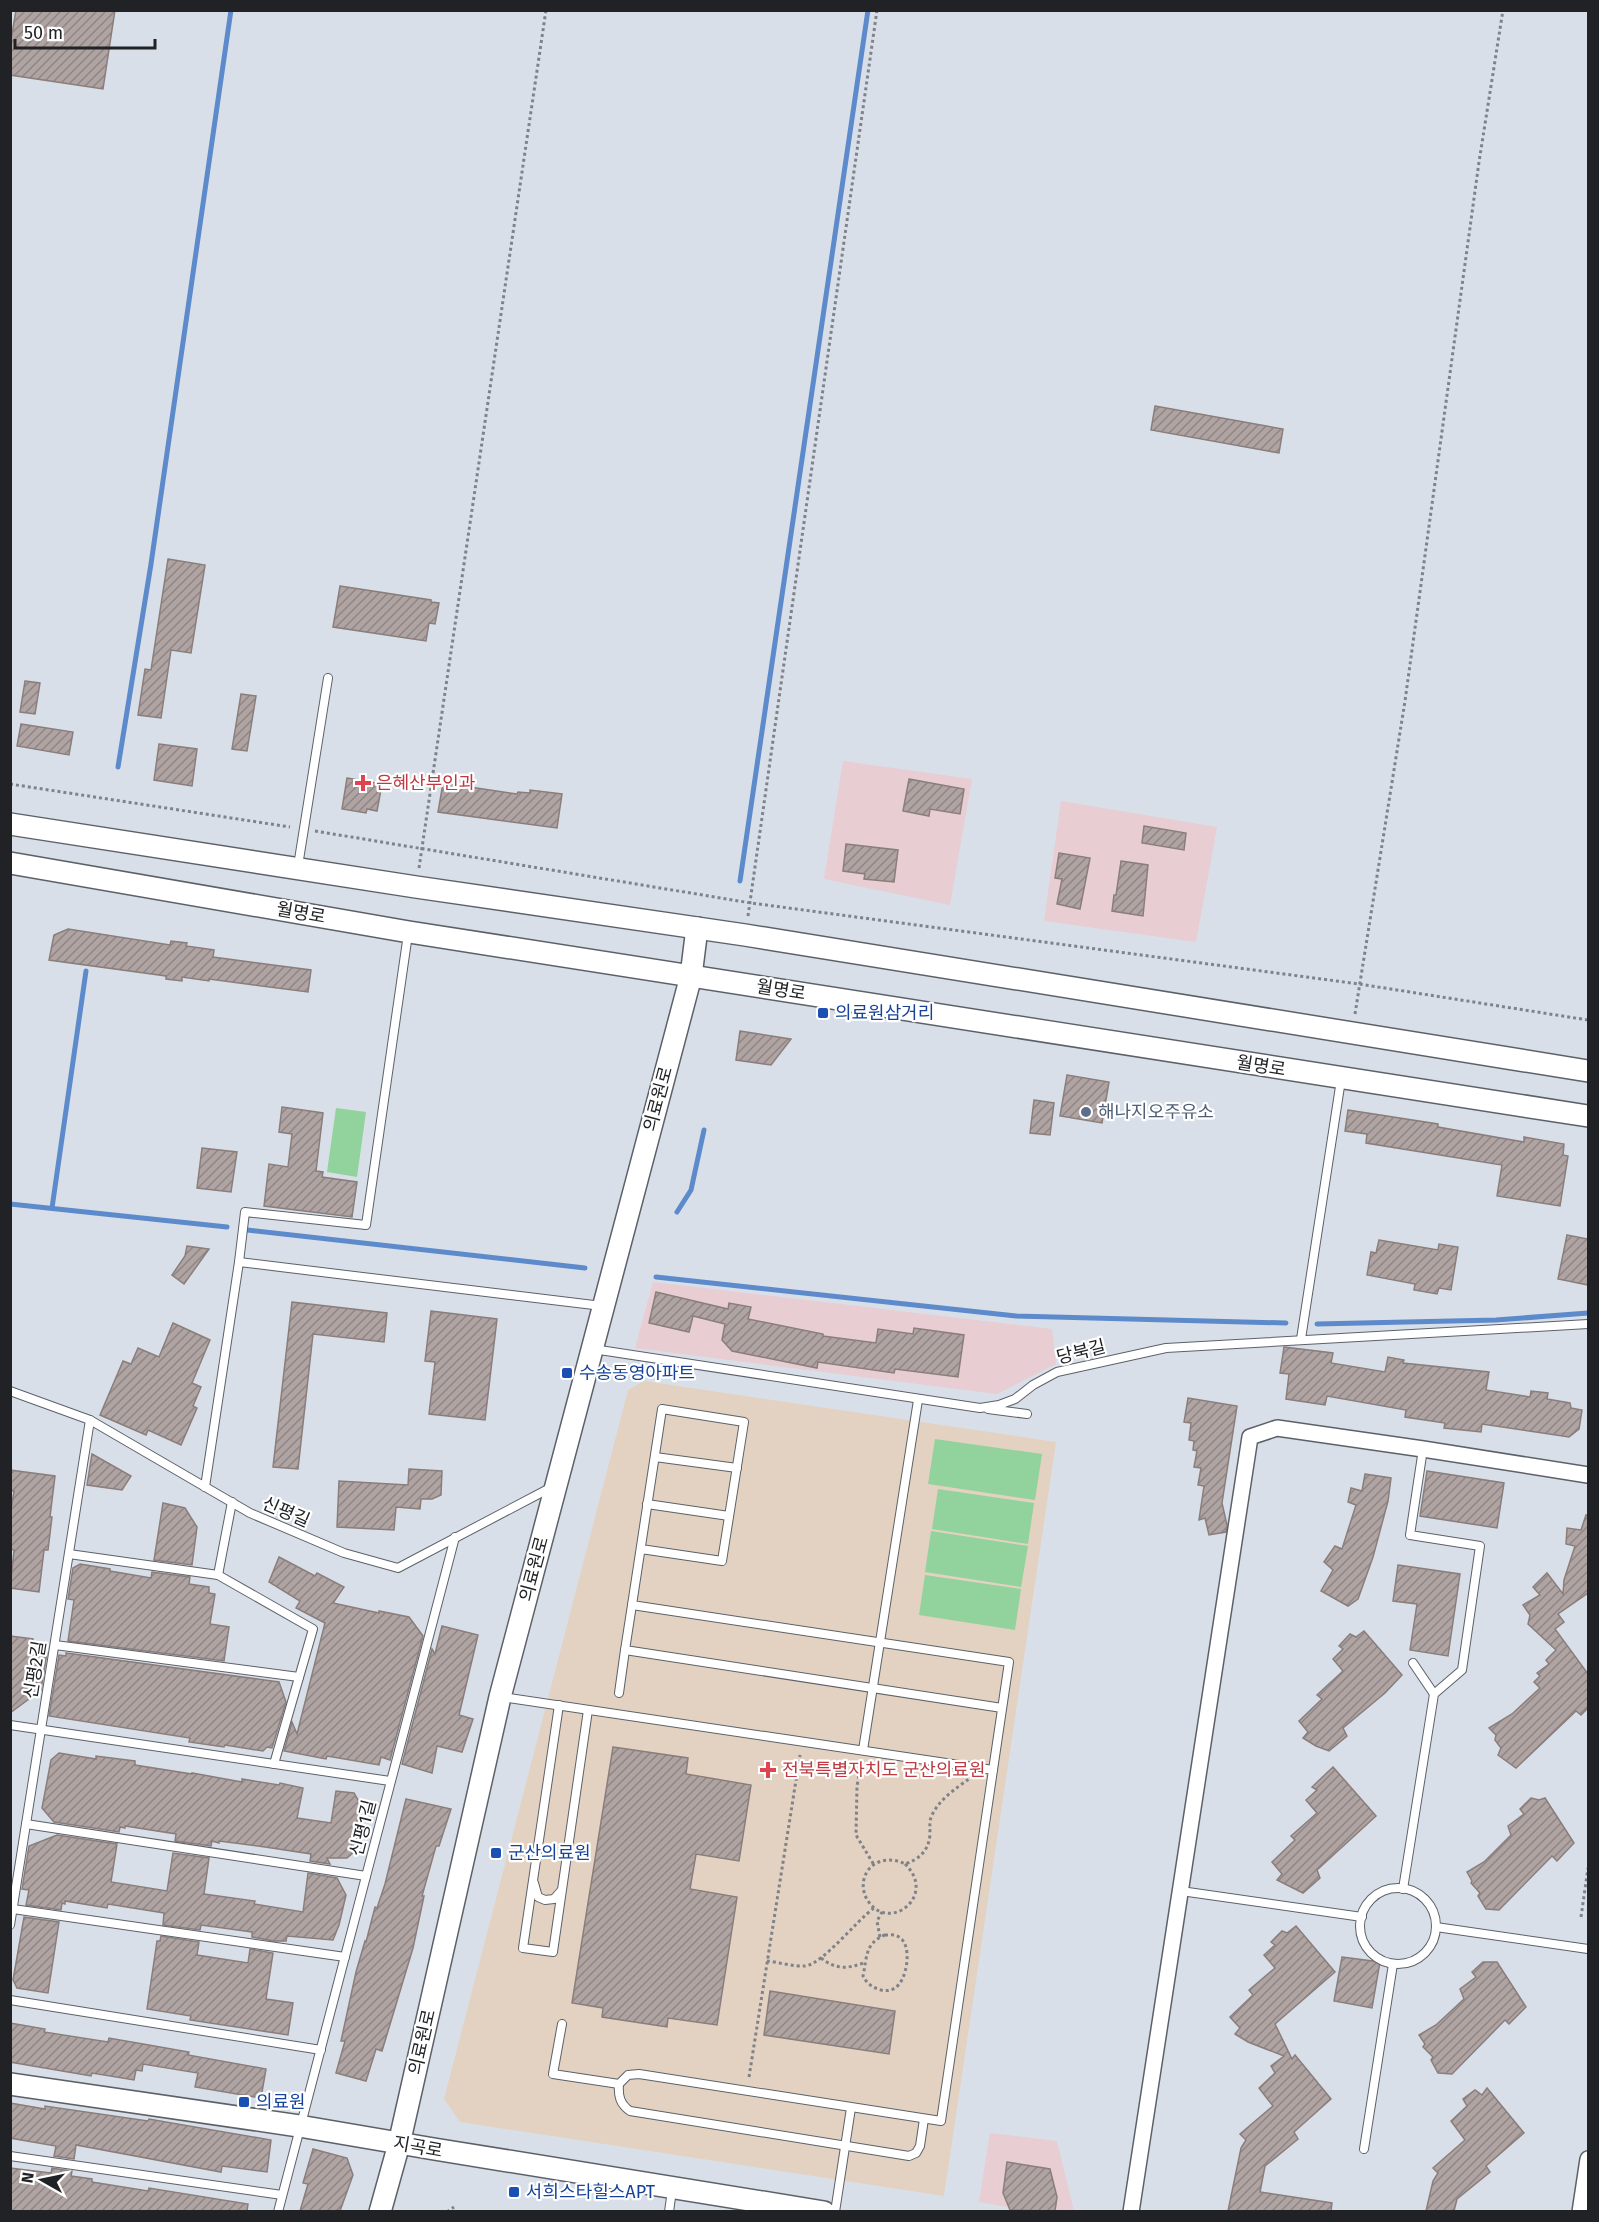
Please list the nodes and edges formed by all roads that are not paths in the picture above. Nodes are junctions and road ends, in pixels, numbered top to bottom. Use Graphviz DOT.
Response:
graph roads {
  1 [pos="328,678"];
  2 [pos="10,824"];
  3 [pos="10,863"];
  4 [pos="297,868"];
  5 [pos="697,928"];
  6 [pos="409,932"];
  7 [pos="691,976"];
  8 [pos="1588,1071"];
  9 [pos="1342,1078"];
  10 [pos="1588,1116"];
  11 [pos="239,1262"];
  12 [pos="603,1306"];
  13 [pos="1588,1324"];
  14 [pos="1301,1339"];
  15 [pos="591,1349"];
  16 [pos="10,1391"];
  17 [pos="918,1400"];
  18 [pos="981,1408"];
  19 [pos="1027,1414"];
  20 [pos="90,1420"];
  21 [pos="1423,1449"];
  22 [pos="655,1457"];
  23 [pos="736,1468"];
  24 [pos="1588,1475"];
  25 [pos="555,1486"];
  26 [pos="206,1487"];
  27 [pos="232,1502"];
  28 [pos="647,1504"];
  29 [pos="729,1516"];
  30 [pos="455,1537"];
  31 [pos="641,1549"];
  32 [pos="69,1554"];
  33 [pos="218,1575"];
  34 [pos="632,1605"];
  35 [pos="880,1642"];
  36 [pos="55,1645"];
  37 [pos="625,1650"];
  38 [pos="1413,1663"];
  39 [pos="299,1677"];
  40 [pos="873,1688"];
  41 [pos="619,1693"];
  42 [pos="1434,1694"];
  43 [pos="500,1697"];
  44 [pos="559,1705"];
  45 [pos="1002,1708"];
  46 [pos="588,1710"];
  47 [pos="10,1725"];
  48 [pos="41,1729"];
  49 [pos="863,1750"];
  50 [pos="274,1764"];
  51 [pos="993,1770"];
  52 [pos="390,1781"];
  53 [pos="27,1824"];
  54 [pos="15,1872"];
  55 [pos="366,1876"];
  56 [pos="533,1879"];
  57 [pos="563,1883"];
  58 [pos="1403,1889"];
  59 [pos="1181,1891"];
  60 [pos="13,1910"];
  61 [pos="1362,1917"];
  62 [pos="10,1925"];
  63 [pos="1436,1927"];
  64 [pos="1588,1949"];
  65 [pos="345,1957"];
  66 [pos="1393,1964"];
  67 [pos="10,2000"];
  68 [pos="562,2024"];
  69 [pos="321,2050"];
  70 [pos="619,2084"];
  71 [pos="10,2085"];
  72 [pos="851,2108"];
  73 [pos="924,2119"];
  74 [pos="299,2126"];
  75 [pos="399,2144"];
  76 [pos="844,2146"];
  77 [pos="1364,2149"];
  78 [pos="10,2156"];
  79 [pos="1588,2158"];
  80 [pos="672,2188"];
  81 [pos="282,2195"];
  82 [pos="278,2211"];
  83 [pos="380,2211"];
  84 [pos="669,2211"];
  85 [pos="824,2211"];
  86 [pos="835,2211"];
  87 [pos="1131,2211"];
  88 [pos="1580,2211"];
  1 -- 4 [label="lane"];
  2 -- 4 [label="street"];
  3 -- 6 [label="street, 월명로"];
  4 -- 5 [label="street"];
  5 -- 7 [label="street, 의료원로"];
  5 -- 8 [label="street"];
  6 -- 7 [label="street, 월명로"];
  6 -- 11 [label="lane"];
  7 -- 9 [label="street, 월명로"];
  7 -- 12 [label="street, 의료원로"];
  9 -- 10 [label="street, 월명로"];
  9 -- 14 [label="lane"];
  11 -- 12 [label="lane"];
  11 -- 26 [label="lane"];
  12 -- 15 [label="street, 의료원로"];
  13 -- 14 [label="lane, 당북길"];
  14 -- 18 [label="lane, 당북길"];
  15 -- 17 [label="lane, 당북길"];
  15 -- 25 [label="street, 의료원로"];
  16 -- 20 [label="lane, 신평길"];
  17 -- 18 [label="lane, 당북길"];
  17 -- 35 [label="lane"];
  18 -- 19 [label="lane"];
  20 -- 26 [label="lane, 신평길"];
  20 -- 32 [label="lane, 신평2길"];
  21 -- 24 [label="street"];
  21 -- 42 [label="lane"];
  21 -- 59 [label="street"];
  22 -- 23 [label="lane"];
  22 -- 23 [label="lane"];
  22 -- 28 [label="lane"];
  23 -- 29 [label="lane"];
  25 -- 30 [label="lane, 신평길"];
  25 -- 43 [label="street, 의료원로"];
  26 -- 27 [label="lane, 신평길"];
  27 -- 30 [label="lane, 신평길"];
  27 -- 33 [label="lane"];
  28 -- 29 [label="lane"];
  28 -- 31 [label="lane"];
  29 -- 31 [label="lane"];
  30 -- 52 [label="lane, 신평1길"];
  31 -- 34 [label="lane"];
  32 -- 33 [label="lane"];
  32 -- 36 [label="lane, 신평2길"];
  33 -- 39 [label="lane"];
  34 -- 35 [label="lane"];
  34 -- 37 [label="lane"];
  35 -- 40 [label="lane"];
  35 -- 45 [label="lane"];
  36 -- 39 [label="lane"];
  36 -- 48 [label="lane, 신평2길"];
  37 -- 40 [label="lane"];
  37 -- 41 [label="lane"];
  38 -- 42 [label="lane"];
  39 -- 50 [label="lane"];
  40 -- 45 [label="lane"];
  40 -- 49 [label="lane"];
  42 -- 58 [label="lane"];
  43 -- 44 [label="lane"];
  43 -- 75 [label="street, 의료원로"];
  44 -- 46 [label="lane"];
  44 -- 56 [label="lane"];
  45 -- 51 [label="lane"];
  46 -- 49 [label="lane"];
  46 -- 57 [label="lane"];
  47 -- 48 [label="lane"];
  48 -- 50 [label="lane"];
  48 -- 53 [label="lane, 신평2길"];
  49 -- 51 [label="lane"];
  50 -- 52 [label="lane"];
  51 -- 73 [label="lane"];
  52 -- 55 [label="lane, 신평1길"];
  53 -- 54 [label="lane, 신평2길"];
  53 -- 55 [label="lane"];
  54 -- 60 [label="lane, 신평2길"];
  55 -- 65 [label="lane, 신평1길"];
  56 -- 57 [label="lane"];
  56 -- 57 [label="lane"];
  58 -- 61 [label="lane"];
  58 -- 63 [label="lane"];
  59 -- 61 [label="lane"];
  59 -- 87 [label="street"];
  60 -- 62 [label="lane, 신평2길"];
  60 -- 65 [label="lane"];
  61 -- 66 [label="lane"];
  63 -- 64 [label="lane"];
  63 -- 66 [label="lane"];
  65 -- 69 [label="lane, 신평1길"];
  66 -- 77 [label="lane"];
  67 -- 69 [label="lane"];
  68 -- 70 [label="lane"];
  69 -- 74 [label="lane, 신평1길"];
  70 -- 72 [label="lane"];
  70 -- 76 [label="lane"];
  71 -- 74 [label="street, 지곡로"];
  72 -- 73 [label="lane"];
  72 -- 76 [label="lane"];
  73 -- 76 [label="lane"];
  74 -- 75 [label="street, 지곡로"];
  74 -- 81 [label="lane, 신평1길"];
  75 -- 80 [label="street, 지곡로"];
  75 -- 83 [label="street, 의료원로"];
  76 -- 86 [label="lane"];
  78 -- 81 [label="lane"];
  79 -- 88 [label="street"];
  80 -- 84 [label="lane"];
  80 -- 85 [label="street, 지곡로"];
  81 -- 82 [label="lane, 신평1길"];
}
